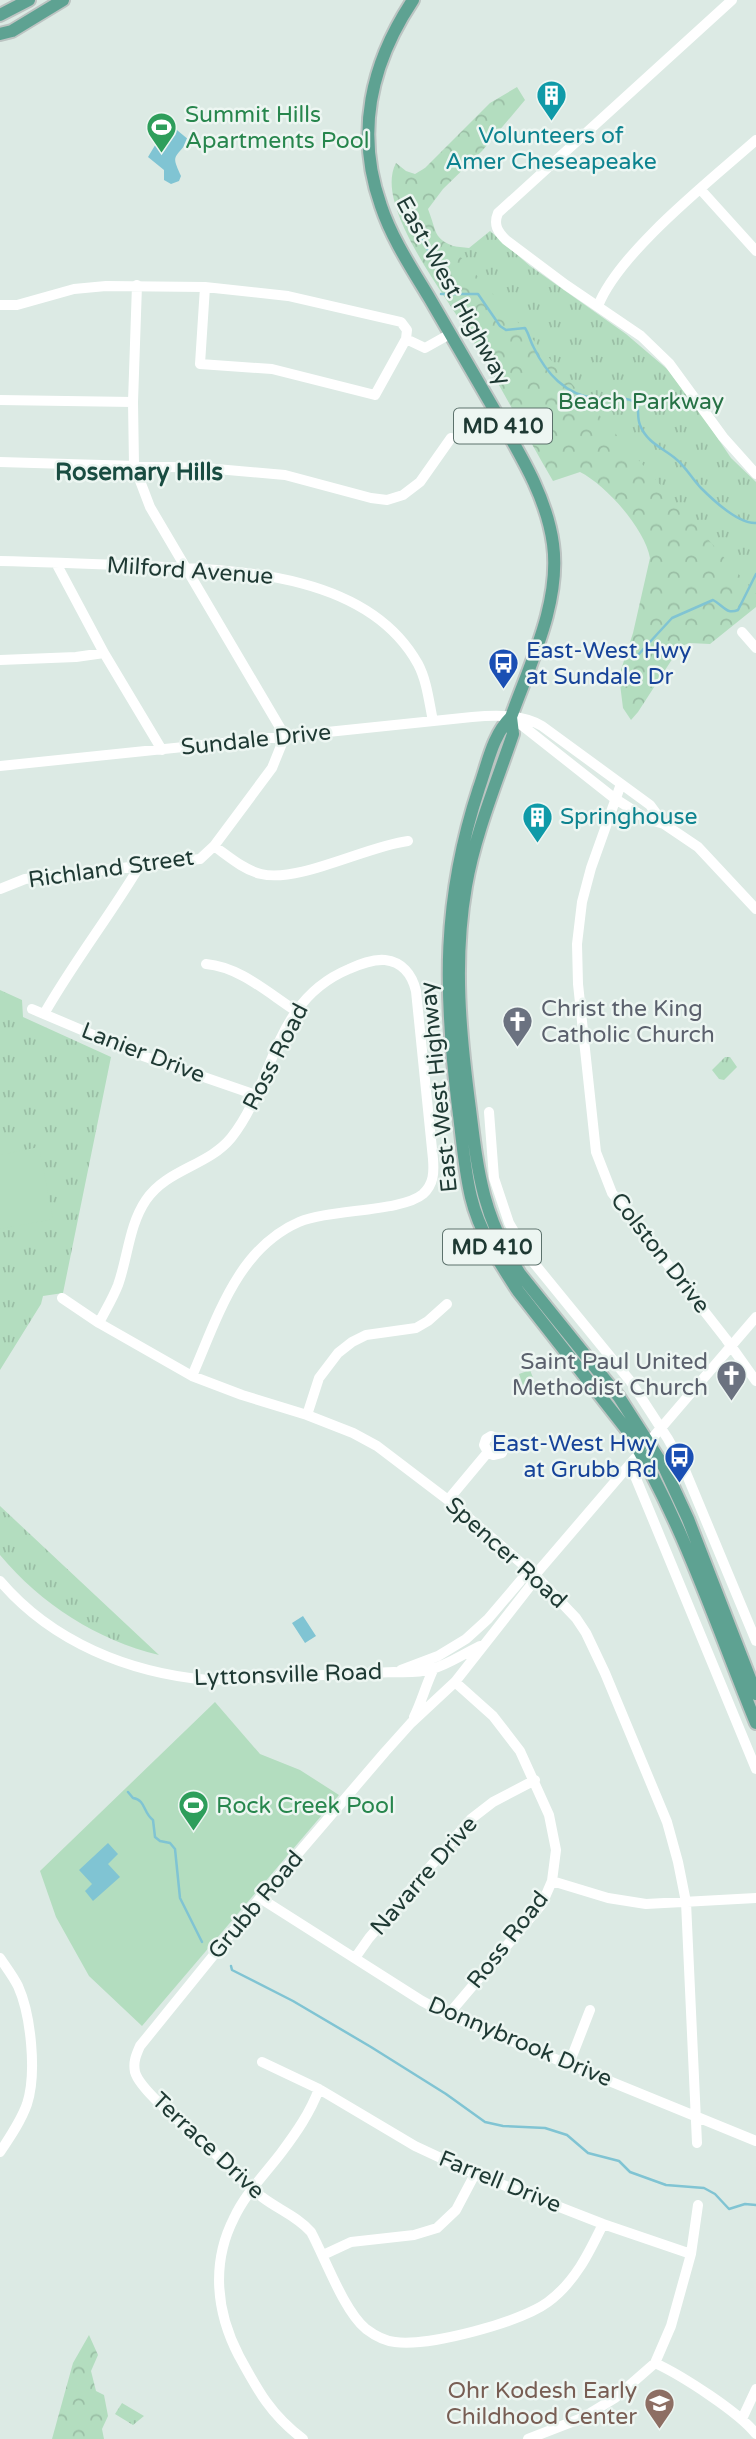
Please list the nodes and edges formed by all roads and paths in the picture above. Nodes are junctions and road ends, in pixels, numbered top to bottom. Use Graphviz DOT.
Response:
graph roads {
  1 [pos="29,0"];
  2 [pos="63,0"];
  3 [pos="413,0"];
  4 [pos="732,0"];
  5 [pos="0,15"];
  6 [pos="0,34"];
  7 [pos="756,140"];
  8 [pos="701,190"];
  9 [pos="756,251"];
  10 [pos="137,285"];
  11 [pos="205,286"];
  12 [pos="0,304"];
  13 [pos="598,306"];
  14 [pos="450,334"];
  15 [pos="406,338"];
  16 [pos="0,400"];
  17 [pos="133,402"];
  18 [pos="451,438"];
  19 [pos="0,462"];
  20 [pos="134,465"];
  21 [pos="756,474"];
  22 [pos="0,561"];
  23 [pos="57,563"];
  24 [pos="185,568"];
  25 [pos="742,632"];
  26 [pos="756,648"];
  27 [pos="104,653"];
  28 [pos="0,660"];
  29 [pos="512,717"];
  30 [pos="433,721"];
  31 [pos="285,736"];
  32 [pos="162,750"];
  33 [pos="0,766"];
  34 [pos="621,784"];
  35 [pos="614,798"];
  36 [pos="664,824"];
  37 [pos="408,841"];
  38 [pos="214,846"];
  39 [pos="139,867"];
  40 [pos="0,890"];
  41 [pos="756,908"];
  42 [pos="206,964"];
  43 [pos="32,1009"];
  44 [pos="296,1011"];
  45 [pos="44,1014"];
  46 [pos="256,1095"];
  47 [pos="489,1112"];
  48 [pos="492,1158"];
  49 [pos="476,1160"];
  50 [pos="62,1298"];
  51 [pos="447,1304"];
  52 [pos="756,1317"];
  53 [pos="99,1323"];
  54 [pos="732,1346"];
  55 [pos="192,1376"];
  56 [pos="756,1381"];
  57 [pos="307,1415"];
  58 [pos="661,1428"];
  59 [pos="644,1447"];
  60 [pos="488,1452"];
  61 [pos="630,1464"];
  62 [pos="448,1500"];
  63 [pos="535,1575"];
  64 [pos="0,1581"];
  65 [pos="756,1641"];
  66 [pos="484,1644"];
  67 [pos="439,1656"];
  68 [pos="432,1671"];
  69 [pos="394,1672"];
  70 [pos="455,1682"];
  71 [pos="756,1694"];
  72 [pos="411,1723"];
  73 [pos="756,1723"];
  74 [pos="756,1769"];
  75 [pos="535,1780"];
  76 [pos="552,1881"];
  77 [pos="260,1898"];
  78 [pos="756,1898"];
  79 [pos="686,1902"];
  80 [pos="0,1958"];
  81 [pos="355,1958"];
  82 [pos="590,2010"];
  83 [pos="448,2015"];
  84 [pos="134,2059"];
  85 [pos="262,2062"];
  86 [pos="569,2064"];
  87 [pos="320,2090"];
  88 [pos="697,2117"];
  89 [pos="756,2141"];
  90 [pos="697,2143"];
  91 [pos="0,2152"];
  92 [pos="475,2175"];
  93 [pos="253,2190"];
  94 [pos="698,2205"];
  95 [pos="603,2224"];
  96 [pos="691,2254"];
  97 [pos="323,2255"];
  98 [pos="655,2363"];
  99 [pos="756,2389"];
  100 [pos="751,2426"];
  101 [pos="303,2439"];
  102 [pos="528,2439"];
  1 -- 5 [label="main road"];
  2 -- 6 [label="main road"];
  3 -- 14 [label="main road, East-West Highway / MD 410"];
  4 -- 13 [label="street"];
  7 -- 8 [label="street"];
  8 -- 9 [label="street"];
  8 -- 13 [label="street"];
  10 -- 11 [label="street"];
  10 -- 12 [label="street"];
  10 -- 17 [label="street"];
  11 -- 15 [label="street"];
  11 -- 15 [label="street"];
  13 -- 21 [label="street"];
  14 -- 15 [label="street"];
  14 -- 29 [label="main road, East-West Highway / MD 410"];
  16 -- 17 [label="street"];
  17 -- 20 [label="street"];
  18 -- 20 [label="street"];
  19 -- 20 [label="street"];
  20 -- 24 [label="street"];
  22 -- 23 [label="street, Milford Avenue"];
  23 -- 24 [label="street, Milford Avenue"];
  23 -- 27 [label="street"];
  24 -- 30 [label="street, Milford Avenue"];
  24 -- 31 [label="street"];
  25 -- 26 [label="street"];
  27 -- 28 [label="street"];
  27 -- 32 [label="street"];
  29 -- 30 [label="street, Sundale Drive"];
  29 -- 34 [label="street"];
  29 -- 35 [label="street"];
  29 -- 49 [label="main road, East-West Highway / MD 410"];
  29 -- 59 [label="main road, East-West Highway / MD 410"];
  30 -- 31 [label="street, Sundale Drive"];
  31 -- 32 [label="street, Sundale Drive"];
  31 -- 38 [label="street, Richland Street"];
  32 -- 33 [label="street, Sundale Drive"];
  34 -- 35 [label="street, Colston Drive"];
  34 -- 36 [label="street"];
  35 -- 36 [label="street"];
  35 -- 54 [label="street, Colston Drive"];
  36 -- 41 [label="street"];
  37 -- 38 [label="street"];
  38 -- 39 [label="street, Richland Street"];
  39 -- 40 [label="street, Richland Street"];
  39 -- 45 [label="street"];
  42 -- 44 [label="street"];
  43 -- 45 [label="street, Lanier Drive"];
  44 -- 46 [label="street, Ross Road"];
  44 -- 55 [label="street, Ross Road"];
  45 -- 46 [label="street, Lanier Drive"];
  46 -- 53 [label="street, Ross Road"];
  47 -- 48 [label="street, East-West Highway"];
  48 -- 49 [label="street, East-West Highway"];
  48 -- 58 [label="street, East-West Highway"];
  49 -- 59 [label="main road, East-West Highway / MD 410"];
  50 -- 53 [label="street, Spencer Road"];
  51 -- 57 [label="street"];
  52 -- 54 [label="street, Grubb Road"];
  53 -- 55 [label="street, Spencer Road"];
  54 -- 56 [label="street, Colston Drive"];
  54 -- 58 [label="street, Grubb Road"];
  55 -- 57 [label="street, Spencer Road"];
  57 -- 62 [label="street, Spencer Road"];
  58 -- 59 [label="street, Grubb Road"];
  58 -- 65 [label="street, East-West Highway"];
  59 -- 61 [label="street, Grubb Road"];
  59 -- 71 [label="main road, East-West Highway / MD 410"];
  59 -- 73 [label="main road, East-West Highway / MD 410"];
  60 -- 62 [label="street"];
  61 -- 63 [label="street, Grubb Road"];
  61 -- 74 [label="street"];
  62 -- 63 [label="street, Spencer Road"];
  63 -- 66 [label="street, Grubb Road"];
  63 -- 67 [label="street, Grubb Road"];
  63 -- 79 [label="street, Spencer Road"];
  64 -- 69 [label="street, Lyttonsville Road"];
  66 -- 68 [label="street, Lyttonsville Road"];
  66 -- 70 [label="street, Grubb Road"];
  67 -- 68 [label="street, Grubb Road"];
  67 -- 69 [label="street, Lyttonsville Road"];
  68 -- 69 [label="street, Lyttonsville Road"];
  68 -- 72 [label="street, Grubb Road"];
  70 -- 72 [label="street, Grubb Road"];
  70 -- 75 [label="street, Ross Road"];
  72 -- 77 [label="street, Grubb Road"];
  75 -- 76 [label="street, Ross Road"];
  75 -- 81 [label="street, Navarre Drive"];
  76 -- 79 [label="street"];
  76 -- 83 [label="street, Ross Road"];
  77 -- 81 [label="street, Donnybrook Drive"];
  77 -- 84 [label="street, Grubb Road"];
  78 -- 79 [label="street"];
  79 -- 88 [label="street, Spencer Road"];
  80 -- 91 [label="street"];
  81 -- 83 [label="street, Donnybrook Drive"];
  82 -- 86 [label="street"];
  83 -- 86 [label="street, Donnybrook Drive"];
  84 -- 93 [label="street, Terrace Drive"];
  85 -- 87 [label="street, Farrell Drive"];
  86 -- 88 [label="street, Donnybrook Drive"];
  87 -- 92 [label="street, Farrell Drive"];
  87 -- 93 [label="street"];
  88 -- 89 [label="street, Donnybrook Drive"];
  88 -- 90 [label="street, Spencer Road"];
  92 -- 95 [label="street, Farrell Drive"];
  92 -- 97 [label="street"];
  93 -- 97 [label="street, Terrace Drive"];
  93 -- 101 [label="street"];
  94 -- 96 [label="street"];
  95 -- 96 [label="street, Farrell Drive"];
  95 -- 97 [label="street, Terrace Drive"];
  96 -- 98 [label="street"];
  98 -- 100 [label="street"];
  98 -- 102 [label="street"];
  99 -- 100 [label="street"];
}
